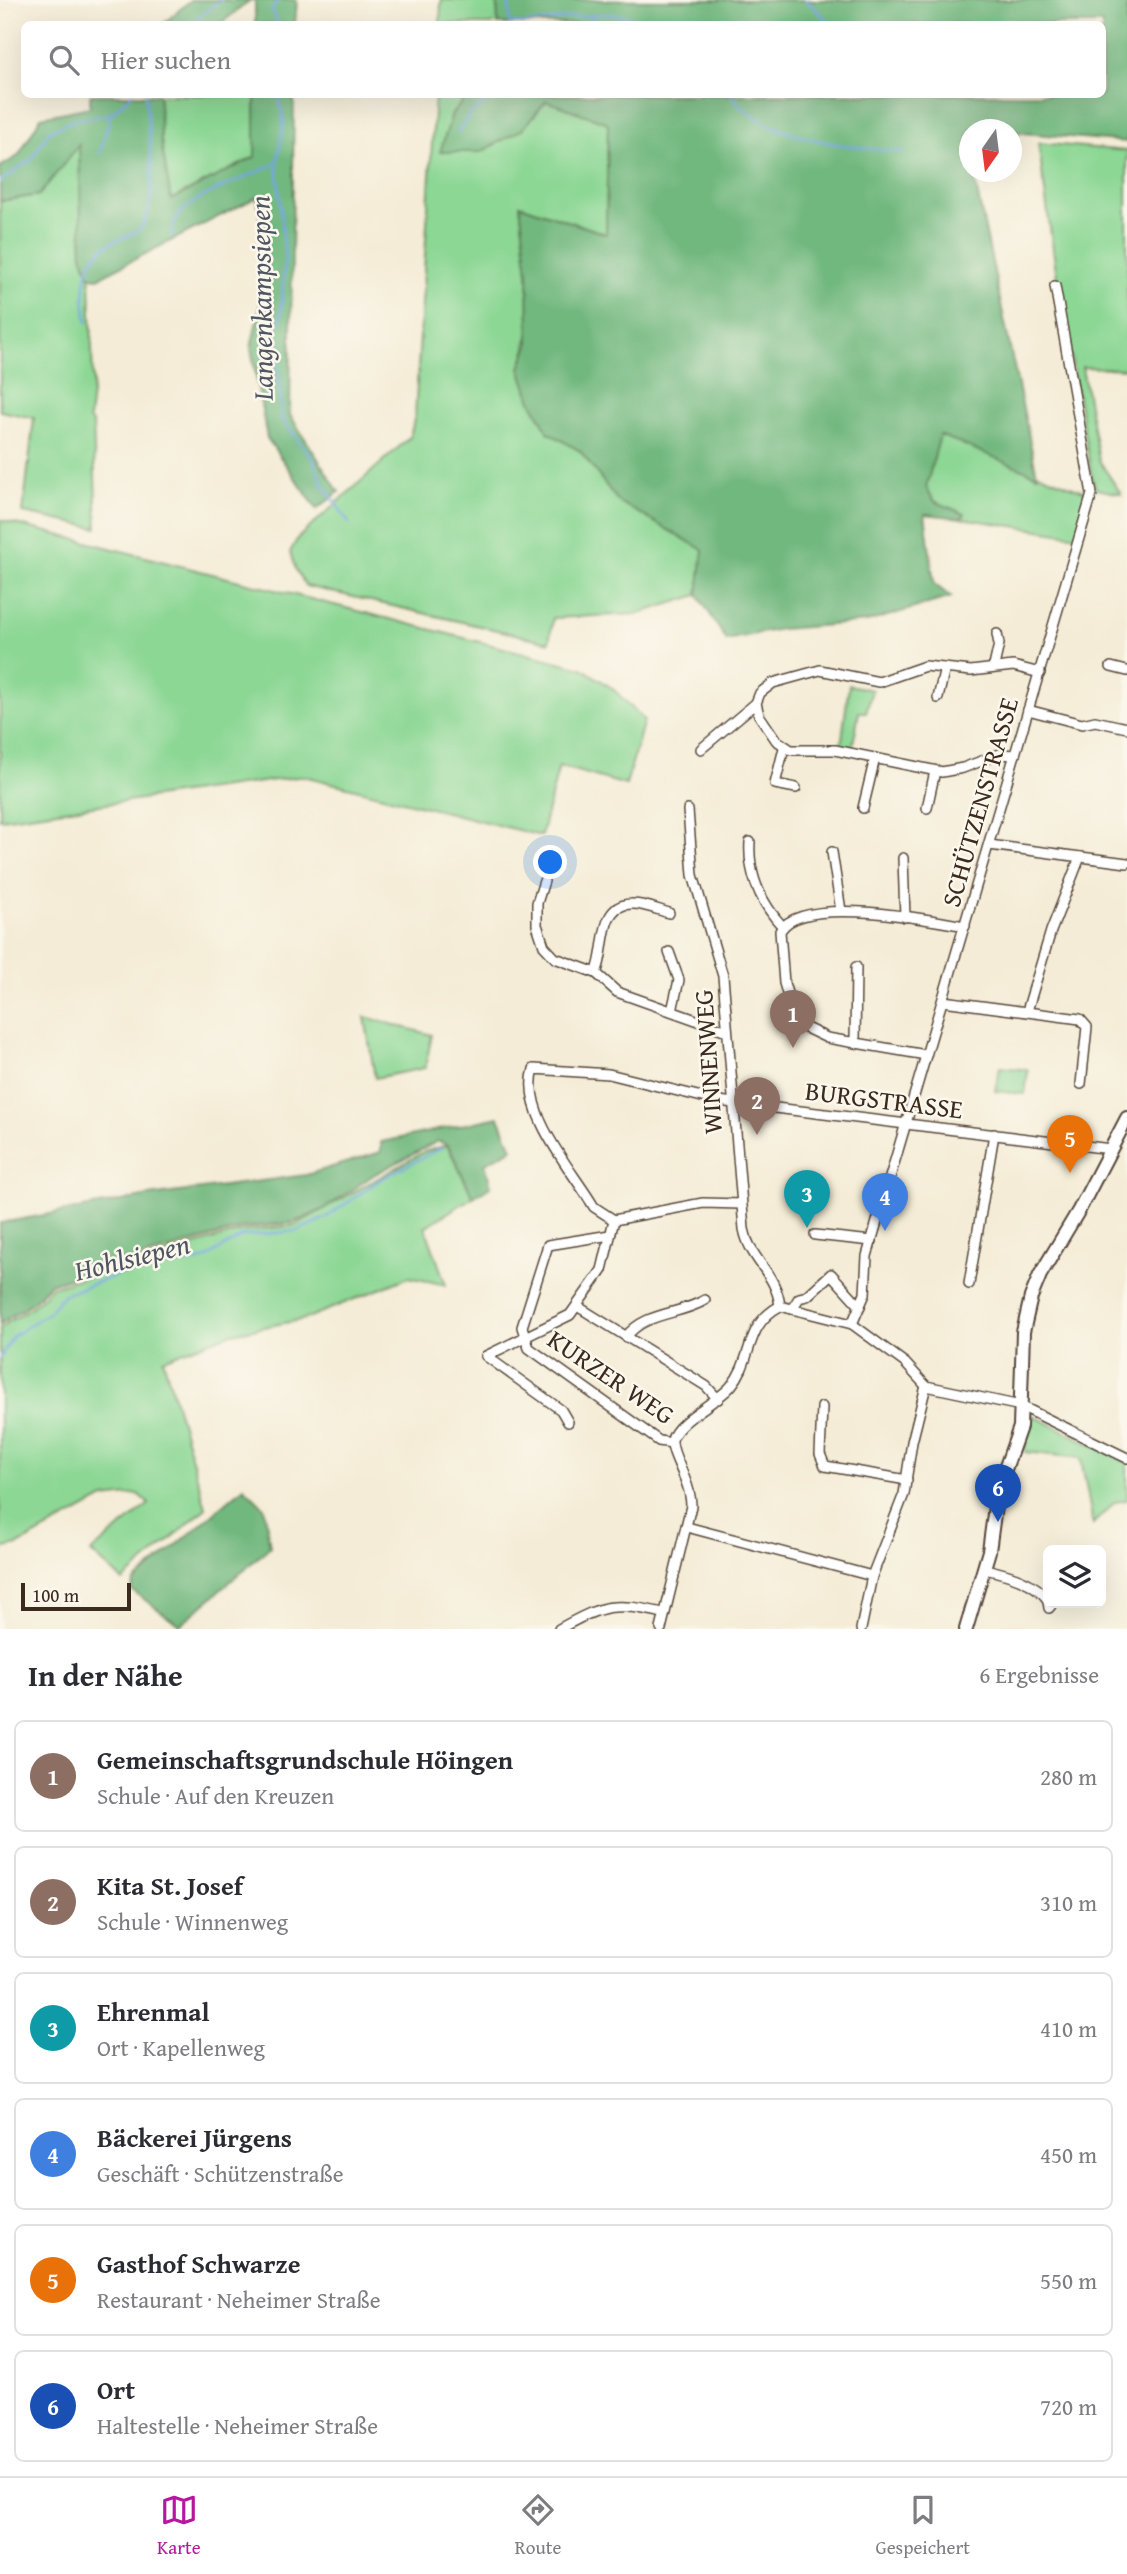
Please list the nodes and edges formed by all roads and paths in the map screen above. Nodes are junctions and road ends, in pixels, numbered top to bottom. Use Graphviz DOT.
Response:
graph roads {
  1 [pos="1055,286"];
  2 [pos="996,634"];
  3 [pos="994,666"];
  4 [pos="1111,667"];
  5 [pos="945,668"];
  6 [pos="1127,671"];
  7 [pos="1040,673"];
  8 [pos="938,698"];
  9 [pos="756,703"];
  10 [pos="1028,710"];
  11 [pos="1127,728"];
  12 [pos="784,748"];
  13 [pos="701,749"];
  14 [pos="1014,755"];
  15 [pos="875,758"];
  16 [pos="935,771"];
  17 [pos="796,789"];
  18 [pos="863,807"];
  19 [pos="926,808"];
  20 [pos="688,810"];
  21 [pos="750,842"];
  22 [pos="989,845"];
  23 [pos="832,852"];
  24 [pos="1080,857"];
  25 [pos="903,859"];
  26 [pos="1127,863"];
  27 [pos="544,881"];
  28 [pos="841,911"];
  29 [pos="669,913"];
  30 [pos="905,917"];
  31 [pos="965,926"];
  32 [pos="783,927"];
  33 [pos="669,952"];
  34 [pos="856,967"];
  35 [pos="596,973"];
  36 [pos="943,1001"];
  37 [pos="672,1011"];
  38 [pos="1027,1012"];
  39 [pos="726,1031"];
  40 [pos="855,1042"];
  41 [pos="926,1055"];
  42 [pos="1081,1084"];
  43 [pos="734,1103"];
  44 [pos="1127,1118"];
  45 [pos="906,1124"];
  46 [pos="994,1134"];
  47 [pos="1111,1149"];
  48 [pos="741,1204"];
  49 [pos="614,1220"];
  50 [pos="610,1235"];
  51 [pos="815,1235"];
  52 [pos="872,1241"];
  53 [pos="969,1283"];
  54 [pos="705,1300"];
  55 [pos="577,1306"];
  56 [pos="780,1306"];
  57 [pos="860,1306"];
  58 [pos="792,1309"];
  59 [pos="852,1324"];
  60 [pos="626,1337"];
  61 [pos="524,1340"];
  62 [pos="926,1386"];
  63 [pos="718,1399"];
  64 [pos="1021,1406"];
  65 [pos="822,1407"];
  66 [pos="568,1422"];
  67 [pos="672,1443"];
  68 [pos="1127,1458"];
  69 [pos="907,1480"];
  70 [pos="687,1527"];
  71 [pos="985,1569"];
  72 [pos="872,1576"];
  73 [pos="1043,1592"];
  74 [pos="663,1613"];
  75 [pos="559,1629"];
  76 [pos="661,1629"];
  77 [pos="861,1629"];
  78 [pos="966,1629"];
  1 -- 7 [label="street, SCHÜTZENSTRASSE"];
  2 -- 3 [label="street"];
  3 -- 5 [label="street"];
  3 -- 7 [label="street"];
  4 -- 6 [label="street"];
  5 -- 8 [label="street"];
  5 -- 9 [label="street"];
  7 -- 10 [label="street, SCHÜTZENSTRASSE"];
  9 -- 12 [label="street"];
  9 -- 13 [label="street"];
  10 -- 11 [label="street"];
  10 -- 14 [label="street, SCHÜTZENSTRASSE"];
  12 -- 15 [label="street"];
  12 -- 17 [label="street"];
  14 -- 16 [label="street"];
  14 -- 22 [label="street, SCHÜTZENSTRASSE"];
  15 -- 16 [label="street"];
  15 -- 18 [label="street"];
  16 -- 19 [label="street"];
  20 -- 39 [label="street, WINNENWEG"];
  21 -- 32 [label="street"];
  22 -- 24 [label="street"];
  22 -- 31 [label="street, SCHÜTZENSTRASSE"];
  23 -- 28 [label="street"];
  24 -- 26 [label="street"];
  24 -- 38 [label="street"];
  25 -- 30 [label="street"];
  27 -- 35 [label="street"];
  28 -- 30 [label="street"];
  28 -- 32 [label="street"];
  29 -- 35 [label="street"];
  30 -- 31 [label="street"];
  31 -- 36 [label="street, SCHÜTZENSTRASSE"];
  32 -- 40 [label="street"];
  33 -- 37 [label="street"];
  34 -- 40 [label="street"];
  35 -- 37 [label="street"];
  36 -- 38 [label="street"];
  36 -- 41 [label="street, SCHÜTZENSTRASSE"];
  37 -- 39 [label="street"];
  38 -- 42 [label="street"];
  39 -- 43 [label="street, WINNENWEG"];
  40 -- 41 [label="street"];
  41 -- 45 [label="street, SCHÜTZENSTRASSE"];
  43 -- 45 [label="street, BURGSTRASSE"];
  43 -- 48 [label="street, WINNENWEG"];
  43 -- 49 [label="street, BURGSTRASSE"];
  44 -- 47 [label="main road"];
  45 -- 46 [label="street, BURGSTRASSE"];
  45 -- 52 [label="street, SCHÜTZENSTRASSE"];
  46 -- 47 [label="street, BURGSTRASSE"];
  46 -- 53 [label="street"];
  47 -- 64 [label="main road"];
  48 -- 49 [label="street"];
  48 -- 56 [label="street, WINNENWEG"];
  49 -- 50 [label="street"];
  50 -- 55 [label="street"];
  50 -- 61 [label="street, KURZER WEG"];
  51 -- 52 [label="street"];
  52 -- 57 [label="street, SCHÜTZENSTRASSE"];
  54 -- 60 [label="street"];
  55 -- 60 [label="street"];
  55 -- 61 [label="street"];
  56 -- 58 [label="street"];
  56 -- 63 [label="street"];
  57 -- 58 [label="street"];
  57 -- 59 [label="street, SCHÜTZENSTRASSE"];
  58 -- 59 [label="street"];
  59 -- 62 [label="street"];
  60 -- 63 [label="street"];
  61 -- 66 [label="street"];
  61 -- 67 [label="street, KURZER WEG"];
  62 -- 64 [label="street"];
  62 -- 69 [label="street"];
  63 -- 67 [label="street"];
  64 -- 68 [label="street"];
  64 -- 71 [label="main road"];
  65 -- 69 [label="street"];
  67 -- 70 [label="street"];
  69 -- 72 [label="street"];
  70 -- 72 [label="street"];
  70 -- 74 [label="street"];
  71 -- 73 [label="street"];
  71 -- 78 [label="main road"];
  72 -- 77 [label="street"];
  74 -- 75 [label="street"];
  74 -- 76 [label="street"];
}
